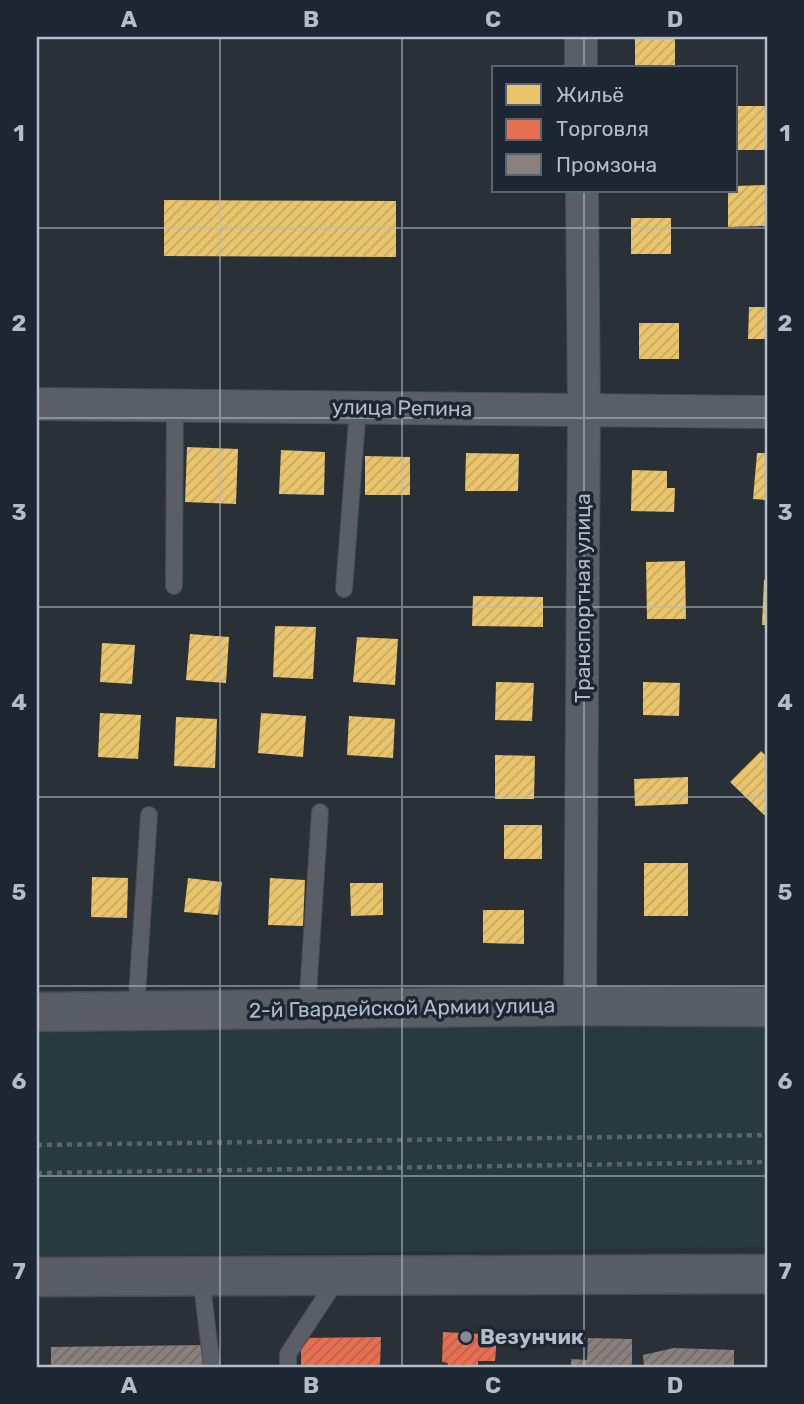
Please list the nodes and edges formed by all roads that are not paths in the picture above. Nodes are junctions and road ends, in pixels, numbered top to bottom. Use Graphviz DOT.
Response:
graph roads {
  1 [pos="581,37"];
  2 [pos="581,66"];
  3 [pos="582,192"];
  4 [pos="37,404"];
  5 [pos="176,405"];
  6 [pos="358,407"];
  7 [pos="584,410"];
  8 [pos="767,412"];
  9 [pos="174,586"];
  10 [pos="344,589"];
  11 [pos="320,812"];
  12 [pos="149,815"];
  13 [pos="580,1006"];
  14 [pos="767,1007"];
  15 [pos="307,1009"];
  16 [pos="136,1011"];
  17 [pos="37,1012"];
  18 [pos="767,1274"];
  19 [pos="339,1276"];
  20 [pos="37,1277"];
  21 [pos="201,1277"];
  22 [pos="212,1367"];
  23 [pos="288,1367"];
  1 -- 2 [label="street"];
  3 -- 7 [label="street, Транспортная улица"];
  4 -- 5 [label="street, улица Репина"];
  5 -- 6 [label="street, улица Репина"];
  5 -- 9 [label="lane"];
  6 -- 7 [label="street, улица Репина"];
  6 -- 10 [label="lane"];
  7 -- 8 [label="street, улица Репина"];
  7 -- 13 [label="street, Транспортная улица"];
  11 -- 15 [label="lane"];
  12 -- 16 [label="lane"];
  13 -- 14 [label="main road, 2-й Гвардейской Армии улица"];
  13 -- 15 [label="main road, 2-й Гвардейской Армии улица"];
  15 -- 16 [label="main road, 2-й Гвардейской Армии улица"];
  16 -- 17 [label="main road, 2-й Гвардейской Армии улица"];
  18 -- 19 [label="main road"];
  19 -- 21 [label="main road"];
  19 -- 23 [label="lane"];
  20 -- 21 [label="main road"];
  21 -- 22 [label="lane"];
}
